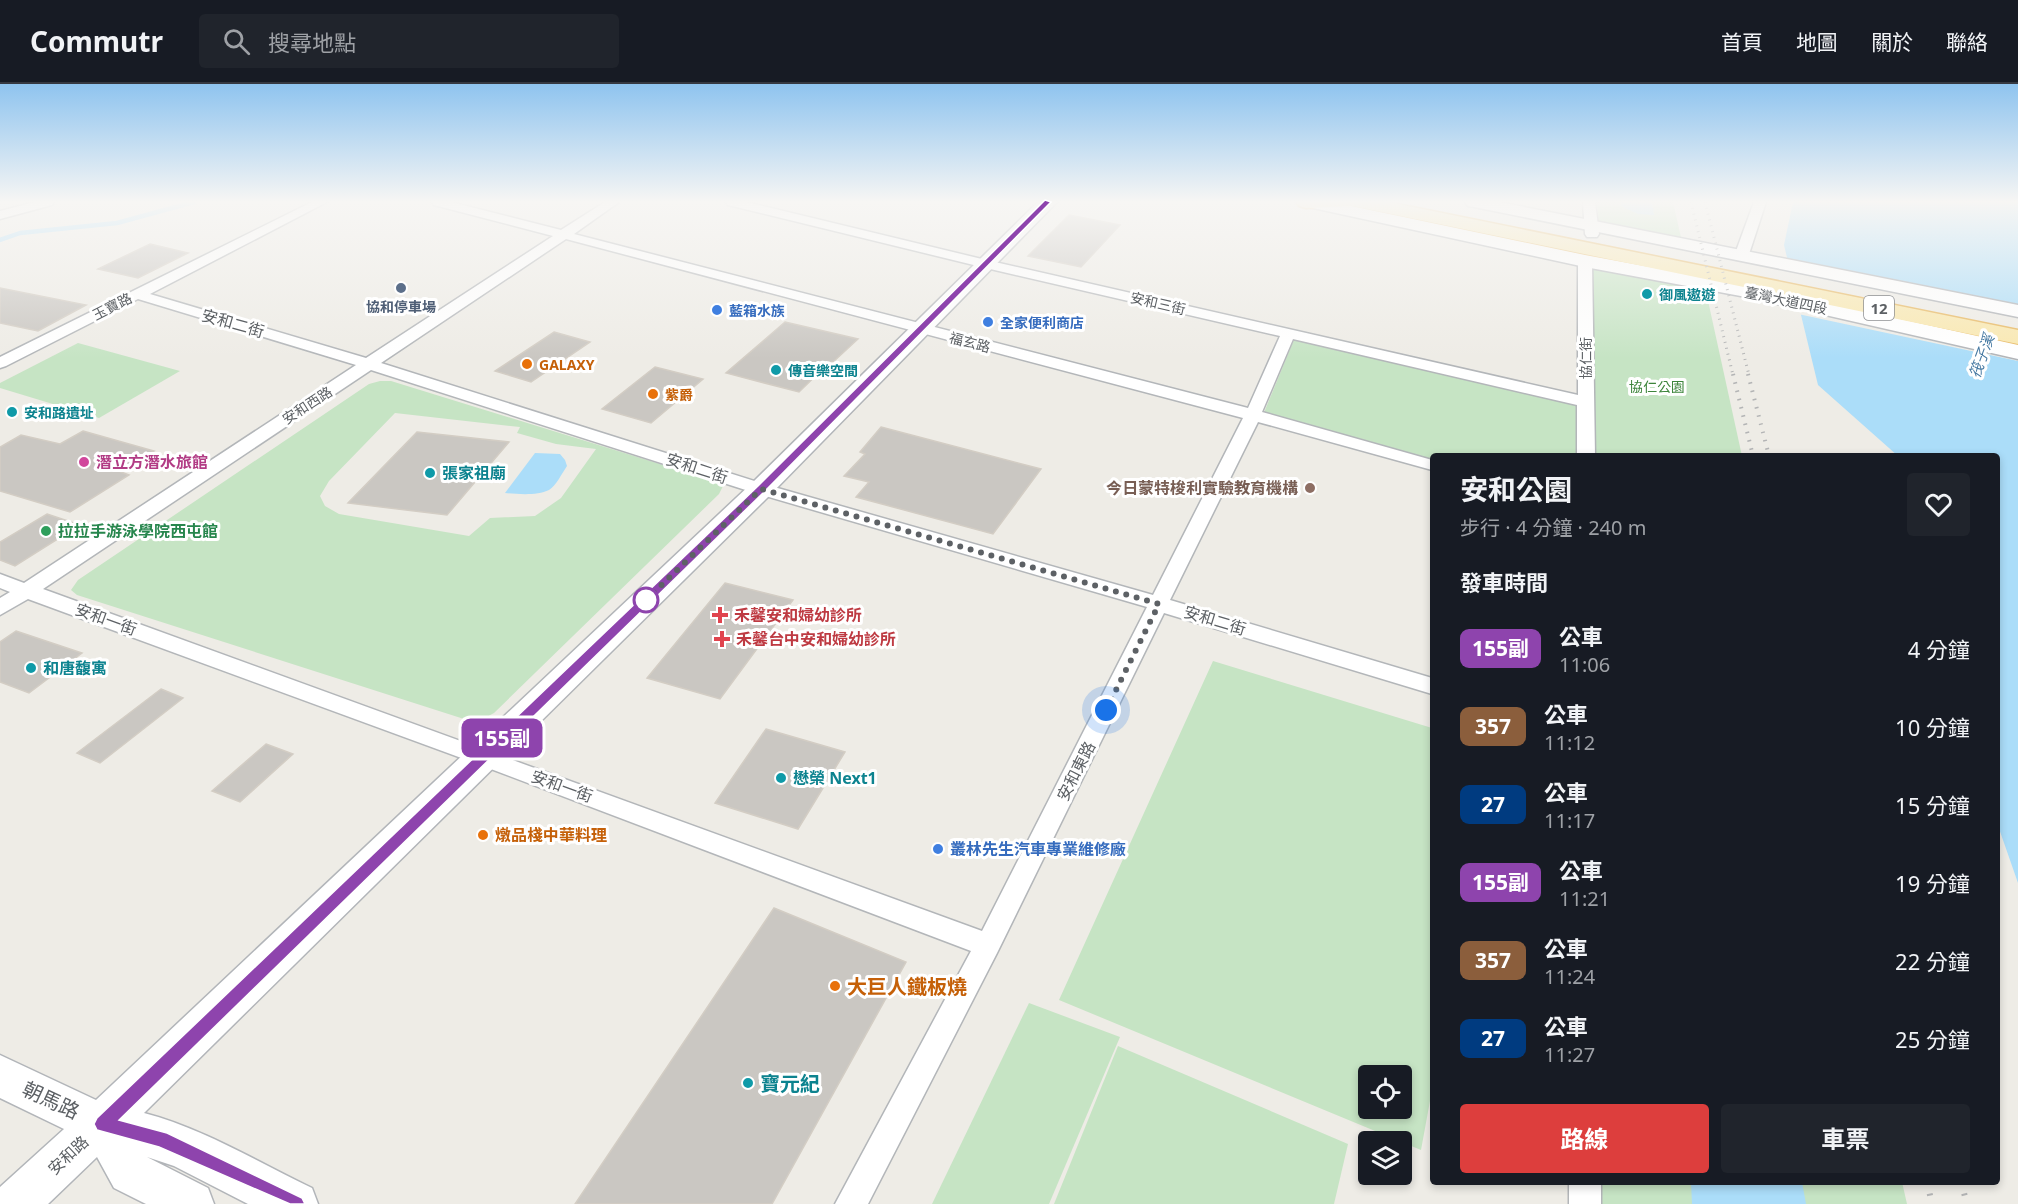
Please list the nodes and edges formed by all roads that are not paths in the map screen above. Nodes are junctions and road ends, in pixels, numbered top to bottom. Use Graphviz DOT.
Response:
graph roads {
  1 [pos="216,254"];
  2 [pos="534,254"];
  3 [pos="640,254"];
  4 [pos="946,254"];
  5 [pos="996,254"];
  6 [pos="1554,254"];
  7 [pos="1676,254"];
  8 [pos="1695,254"];
  9 [pos="1744,254"];
  10 [pos="1585,261"];
  11 [pos="986,264"];
  12 [pos="1741,265"];
  13 [pos="136,294"];
  14 [pos="2018,311"];
  15 [pos="2018,319"];
  16 [pos="921,329"];
  17 [pos="1289,333"];
  18 [pos="2018,337"];
  19 [pos="0,345"];
  20 [pos="23,351"];
  21 [pos="2018,352"];
  22 [pos="0,363"];
  23 [pos="369,364"];
  24 [pos="1586,402"];
  25 [pos="1253,416"];
  26 [pos="1586,453"];
  27 [pos="1430,464"];
  28 [pos="761,489"];
  29 [pos="0,581"];
  30 [pos="27,590"];
  31 [pos="1159,604"];
  32 [pos="0,608"];
  33 [pos="1430,685"];
  34 [pos="483,757"];
  35 [pos="988,945"];
  36 [pos="0,1075"];
  37 [pos="102,1124"];
  38 [pos="1585,1185"];
  39 [pos="15,1204"];
  40 [pos="192,1204"];
  41 [pos="296,1204"];
  42 [pos="851,1204"];
  43 [pos="1585,1204"];
  1 -- 13 [label="street, 玉寶路"];
  2 -- 23 [label="street, 安和西路"];
  3 -- 16 [label="street, 福玄路"];
  4 -- 11 [label="street, 安和三街"];
  5 -- 11 [label="street, 安和路"];
  6 -- 10 [label="street, 臺灣大道四段"];
  7 -- 12 [label="main road, 臺灣大道四段 / 12"];
  8 -- 12 [label="main road, 臺灣大道四段 / 12"];
  9 -- 12 [label="street"];
  10 -- 21 [label="street, 臺灣大道四段"];
  10 -- 24 [label="street, 協仁街"];
  11 -- 16 [label="street, 安和路"];
  11 -- 17 [label="street, 安和三街"];
  12 -- 14 [label="street, 臺灣大道四段"];
  12 -- 15 [label="main road, 臺灣大道四段 / 12"];
  12 -- 18 [label="main road, 臺灣大道四段 / 12"];
  13 -- 20 [label="street, 玉寶路"];
  13 -- 23 [label="street, 安和二街"];
  16 -- 25 [label="street, 福玄路"];
  16 -- 28 [label="street, 安和路"];
  17 -- 24 [label="street, 安和三街"];
  17 -- 25 [label="street, 安和東路"];
  19 -- 20 [label="street"];
  20 -- 22 [label="street, 玉寶路"];
  23 -- 28 [label="street, 安和二街"];
  23 -- 30 [label="street, 安和西路"];
  24 -- 26 [label="street, 協仁街"];
  25 -- 27 [label="street, 福玄路"];
  25 -- 31 [label="street, 安和東路"];
  28 -- 31 [label="street, 安和二街"];
  28 -- 34 [label="street, 安和路"];
  29 -- 30 [label="street, 安和一街"];
  30 -- 32 [label="street, 安和西路"];
  30 -- 34 [label="street, 安和一街"];
  31 -- 33 [label="street, 安和二街"];
  31 -- 35 [label="street, 安和東路"];
  34 -- 35 [label="street, 安和一街"];
  34 -- 37 [label="street, 安和路"];
  35 -- 42 [label="street, 安和東路"];
  36 -- 37 [label="street, 朝馬路"];
  37 -- 39 [label="street, 安和路"];
  37 -- 40 [label="street"];
  37 -- 41 [label="street, 朝馬路"];
  38 -- 43 [label="street"];
}
